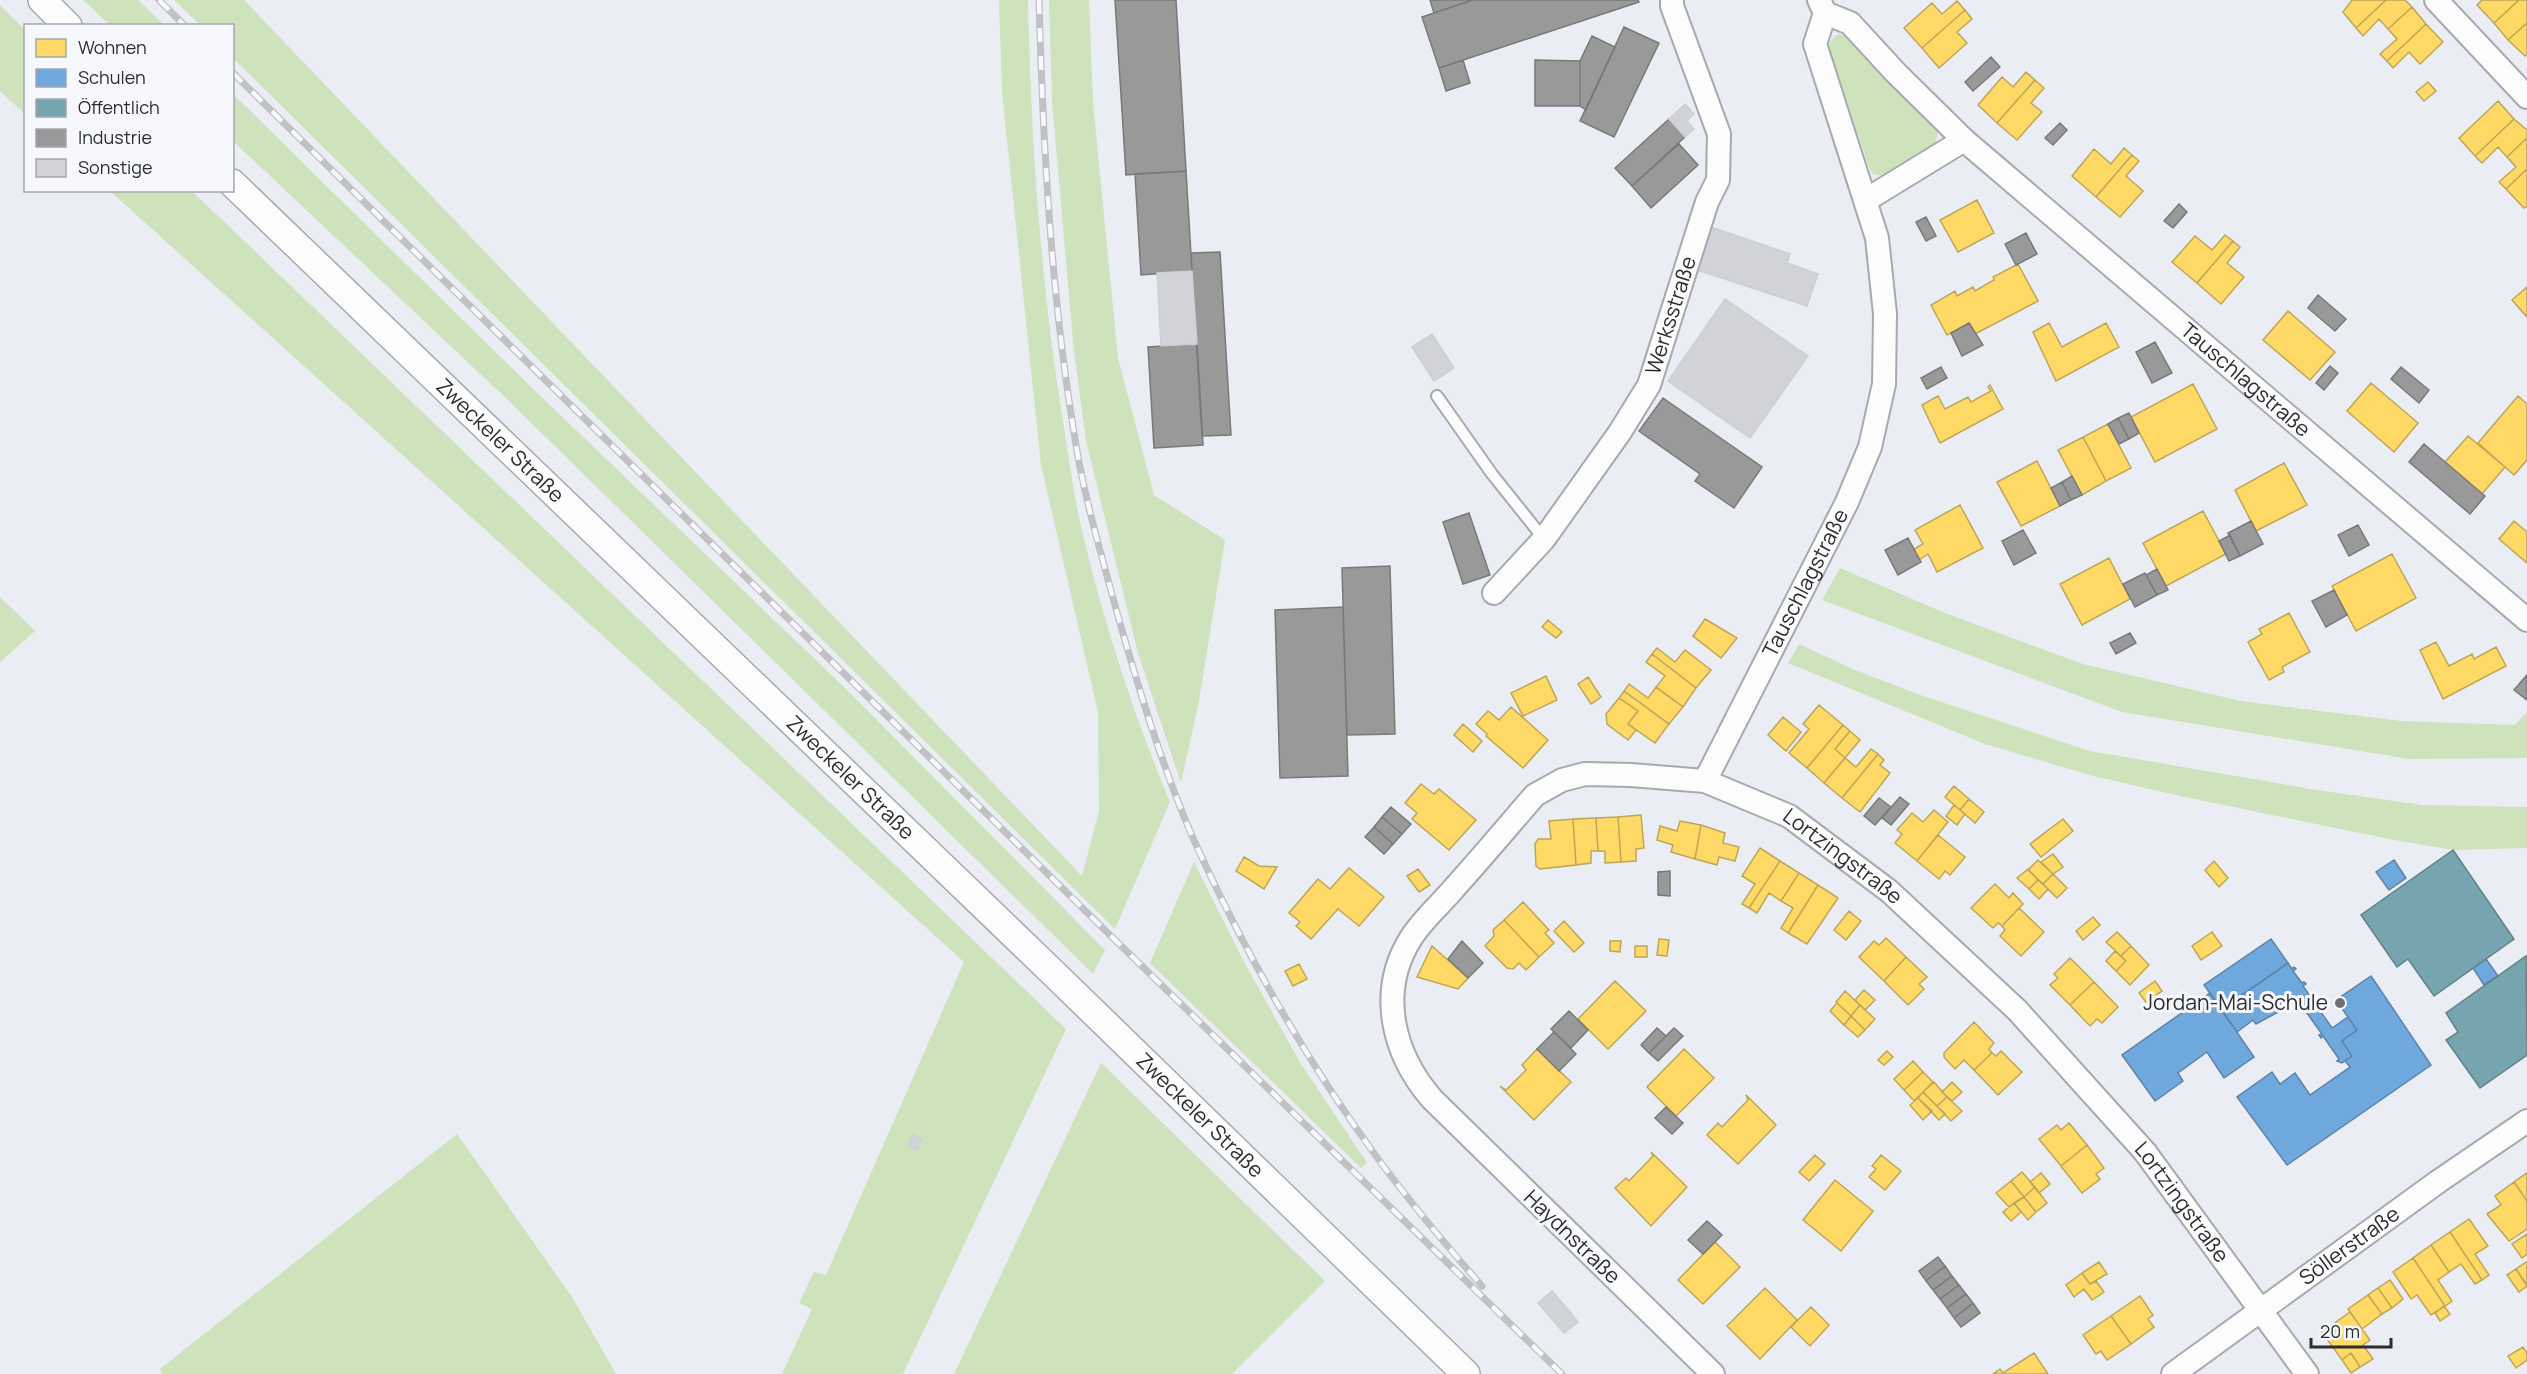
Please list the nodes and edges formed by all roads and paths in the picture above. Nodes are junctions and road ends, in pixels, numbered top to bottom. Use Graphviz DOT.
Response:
graph roads {
  1 [pos="42,0"];
  2 [pos="1672,0"];
  3 [pos="2436,0"];
  4 [pos="1822,7"];
  5 [pos="66,24"];
  6 [pos="2527,97"];
  7 [pos="1964,140"];
  8 [pos="234,185"];
  9 [pos="1866,200"];
  10 [pos="1437,396"];
  11 [pos="1544,539"];
  12 [pos="1494,593"];
  13 [pos="2527,620"];
  14 [pos="1705,781"];
  15 [pos="1432,1099"];
  16 [pos="2527,1121"];
  17 [pos="2261,1311"];
  18 [pos="1466,1374"];
  19 [pos="1713,1374"];
  20 [pos="2173,1374"];
  21 [pos="2307,1374"];
  1 -- 5 [label="street"];
  2 -- 11 [label="street, Werksstraße"];
  3 -- 6 [label="street"];
  4 -- 7 [label="street, Tauschlagstraße"];
  4 -- 9 [label="street, Tauschlagstraße"];
  7 -- 9 [label="street"];
  7 -- 13 [label="street, Tauschlagstraße"];
  8 -- 18 [label="street, Zweckeler Straße"];
  9 -- 14 [label="street, Tauschlagstraße"];
  10 -- 11 [label="lane"];
  11 -- 12 [label="street, Werksstraße"];
  14 -- 15 [label="street, Lortzingstraße"];
  14 -- 17 [label="street, Lortzingstraße"];
  15 -- 19 [label="street, Haydnstraße"];
  16 -- 17 [label="street, Söllerstraße"];
  17 -- 20 [label="street, Söllerstraße"];
  17 -- 21 [label="street, Lortzingstraße"];
}
